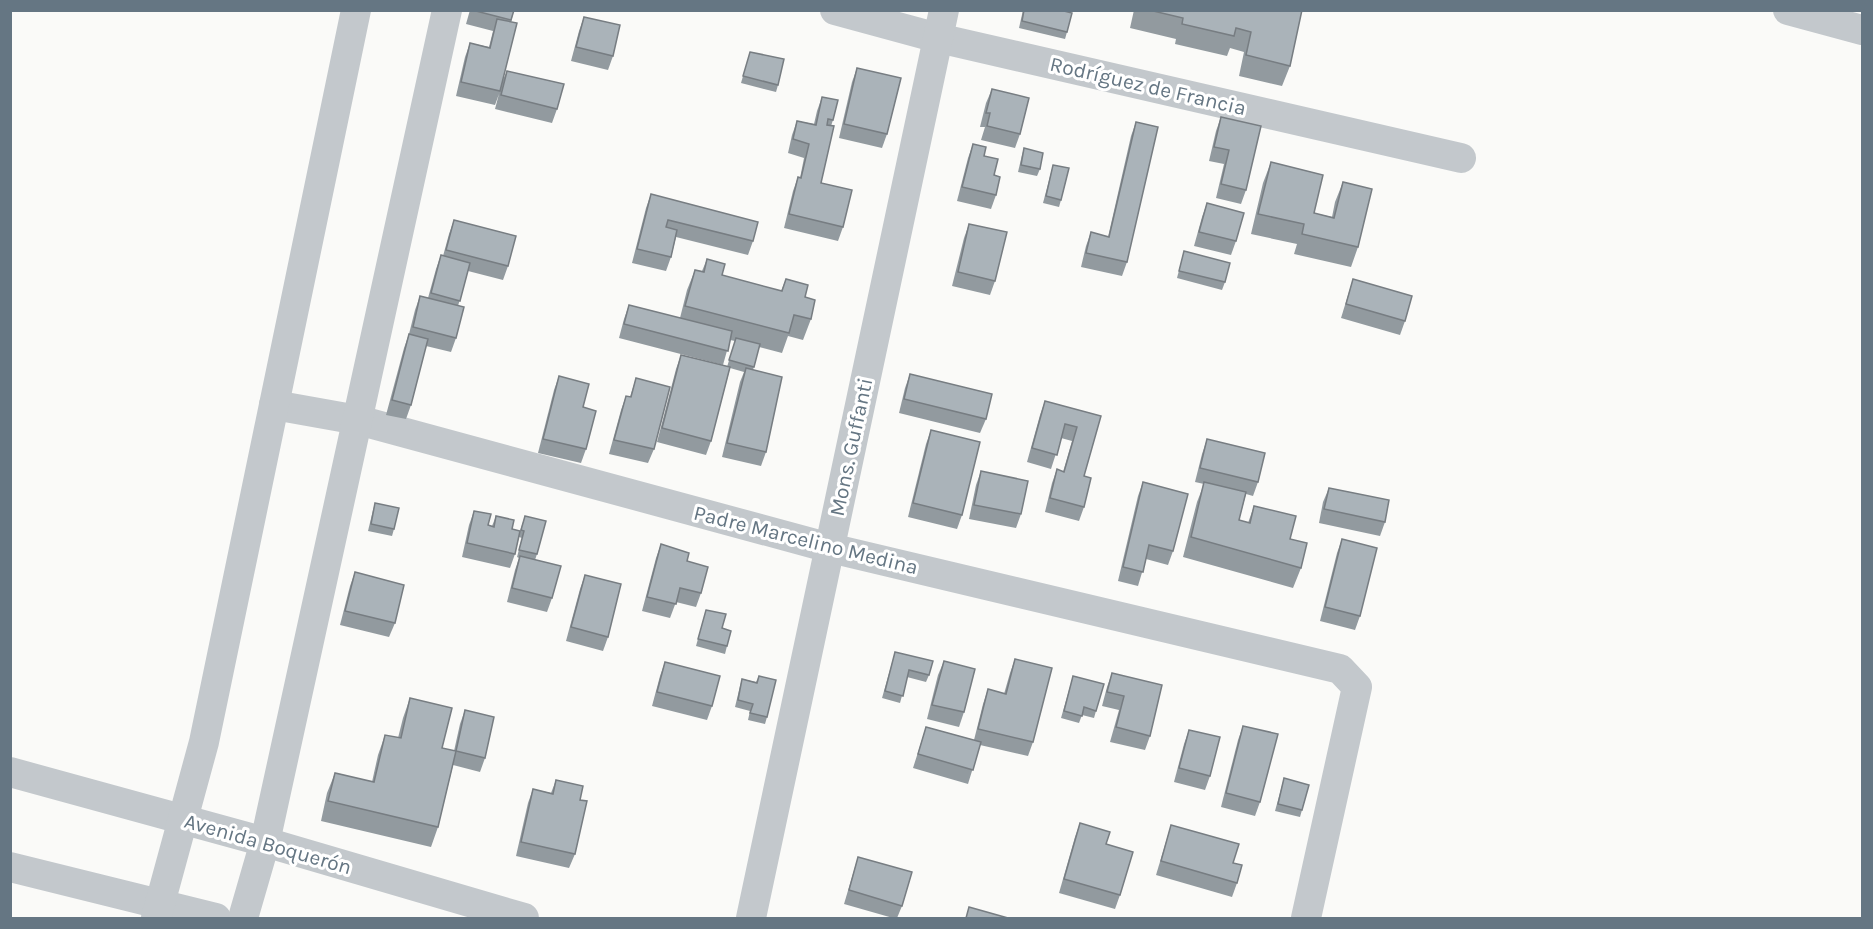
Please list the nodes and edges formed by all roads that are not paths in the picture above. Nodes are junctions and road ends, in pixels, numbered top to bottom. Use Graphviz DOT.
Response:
graph roads {
  1 [pos="356,10"];
  2 [pos="447,10"];
  3 [pos="835,10"];
  4 [pos="1788,10"];
  5 [pos="941,24"];
  6 [pos="1863,30"];
  7 [pos="1461,158"];
  8 [pos="274,405"];
  9 [pos="358,420"];
  10 [pos="830,548"];
  11 [pos="10,772"];
  12 [pos="183,820"];
  13 [pos="265,842"];
  14 [pos="10,867"];
  15 [pos="158,911"];
  16 [pos="216,918"];
  17 [pos="243,918"];
  18 [pos="524,918"];
  19 [pos="751,918"];
  20 [pos="1306,918"];
  1 -- 8 [label="street"];
  2 -- 9 [label="street"];
  3 -- 5 [label="street, Rodríguez de Francia"];
  4 -- 6 [label="street"];
  5 -- 7 [label="street, Rodríguez de Francia"];
  5 -- 10 [label="street, Mons. Guffanti"];
  8 -- 9 [label="street, Padre Marcelino Medina"];
  8 -- 12 [label="street"];
  9 -- 10 [label="street, Padre Marcelino Medina"];
  9 -- 13 [label="street"];
  10 -- 19 [label="street, Mons. Guffanti"];
  10 -- 20 [label="street, Padre Marcelino Medina"];
  11 -- 12 [label="street, Avenida Boquerón"];
  12 -- 13 [label="street, Avenida Boquerón"];
  12 -- 15 [label="street"];
  13 -- 17 [label="street"];
  13 -- 18 [label="street, Avenida Boquerón"];
  14 -- 15 [label="street"];
  15 -- 16 [label="street"];
}
